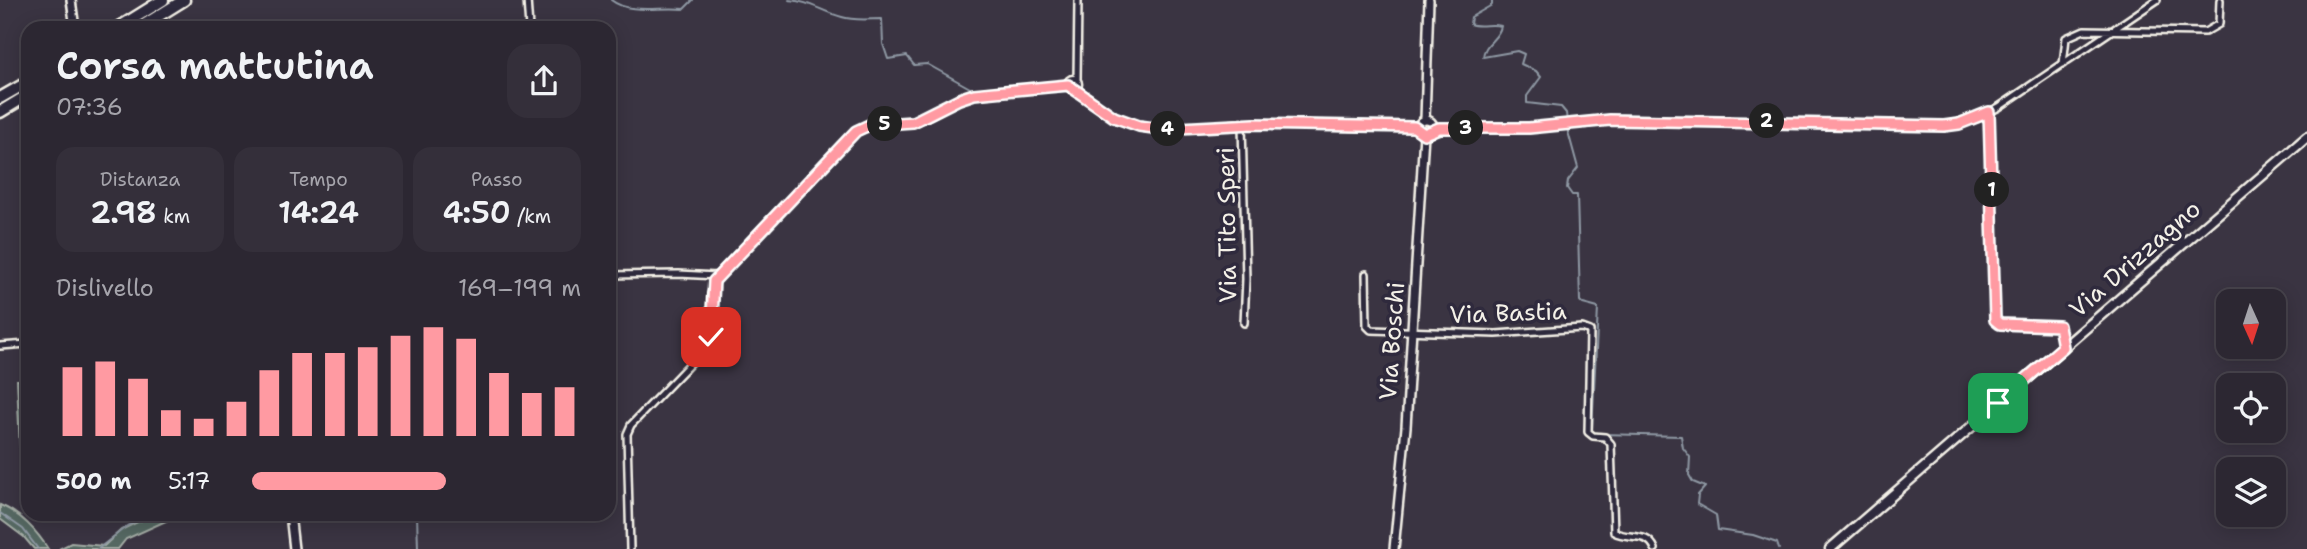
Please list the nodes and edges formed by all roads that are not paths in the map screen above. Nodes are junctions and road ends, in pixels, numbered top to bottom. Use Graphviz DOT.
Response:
graph roads {
  1 [pos="71,0"];
  2 [pos="163,0"];
  3 [pos="184,0"];
  4 [pos="527,0"];
  5 [pos="1078,0"];
  6 [pos="1429,0"];
  7 [pos="2157,0"];
  8 [pos="2220,0"];
  9 [pos="74,21"];
  10 [pos="129,21"];
  11 [pos="150,21"];
  12 [pos="528,21"];
  13 [pos="2112,31"];
  14 [pos="2063,64"];
  15 [pos="1074,82"];
  16 [pos="21,86"];
  17 [pos="0,99"];
  18 [pos="21,99"];
  19 [pos="0,112"];
  20 [pos="1989,112"];
  21 [pos="1242,125"];
  22 [pos="1426,128"];
  23 [pos="2307,137"];
  24 [pos="1366,274"];
  25 [pos="616,275"];
  26 [pos="717,276"];
  27 [pos="1244,323"];
  28 [pos="1412,332"];
  29 [pos="21,344"];
  30 [pos="0,346"];
  31 [pos="2063,347"];
  32 [pos="291,521"];
  33 [pos="294,549"];
  34 [pos="630,549"];
  35 [pos="1394,549"];
  36 [pos="1656,549"];
  37 [pos="1830,549"];
  1 -- 9 [label="street"];
  2 -- 10 [label="highway"];
  3 -- 11 [label="highway"];
  4 -- 12 [label="street"];
  5 -- 15 [label="street"];
  6 -- 22 [label="street, Via Boschi"];
  7 -- 13 [label="street, Via Tito Speri"];
  8 -- 13 [label="street"];
  13 -- 14 [label="street, Via Tito Speri"];
  13 -- 14 [label="street"];
  14 -- 20 [label="street, Via Tito Speri"];
  15 -- 21 [label="street, Via Tito Speri"];
  15 -- 26 [label="street"];
  16 -- 17 [label="highway"];
  18 -- 19 [label="highway"];
  20 -- 22 [label="street, Via Tito Speri"];
  20 -- 31 [label="street"];
  21 -- 22 [label="street, Via Tito Speri"];
  21 -- 27 [label="street, Via Tito Speri"];
  22 -- 28 [label="street, Via Boschi"];
  23 -- 31 [label="main road, Via Drizzagno"];
  24 -- 28 [label="street"];
  25 -- 26 [label="street"];
  26 -- 34 [label="street"];
  28 -- 35 [label="street, Via Boschi"];
  28 -- 36 [label="street, Via Bastia"];
  29 -- 30 [label="street"];
  31 -- 37 [label="main road, Via Drizzagno"];
  32 -- 33 [label="street"];
}
